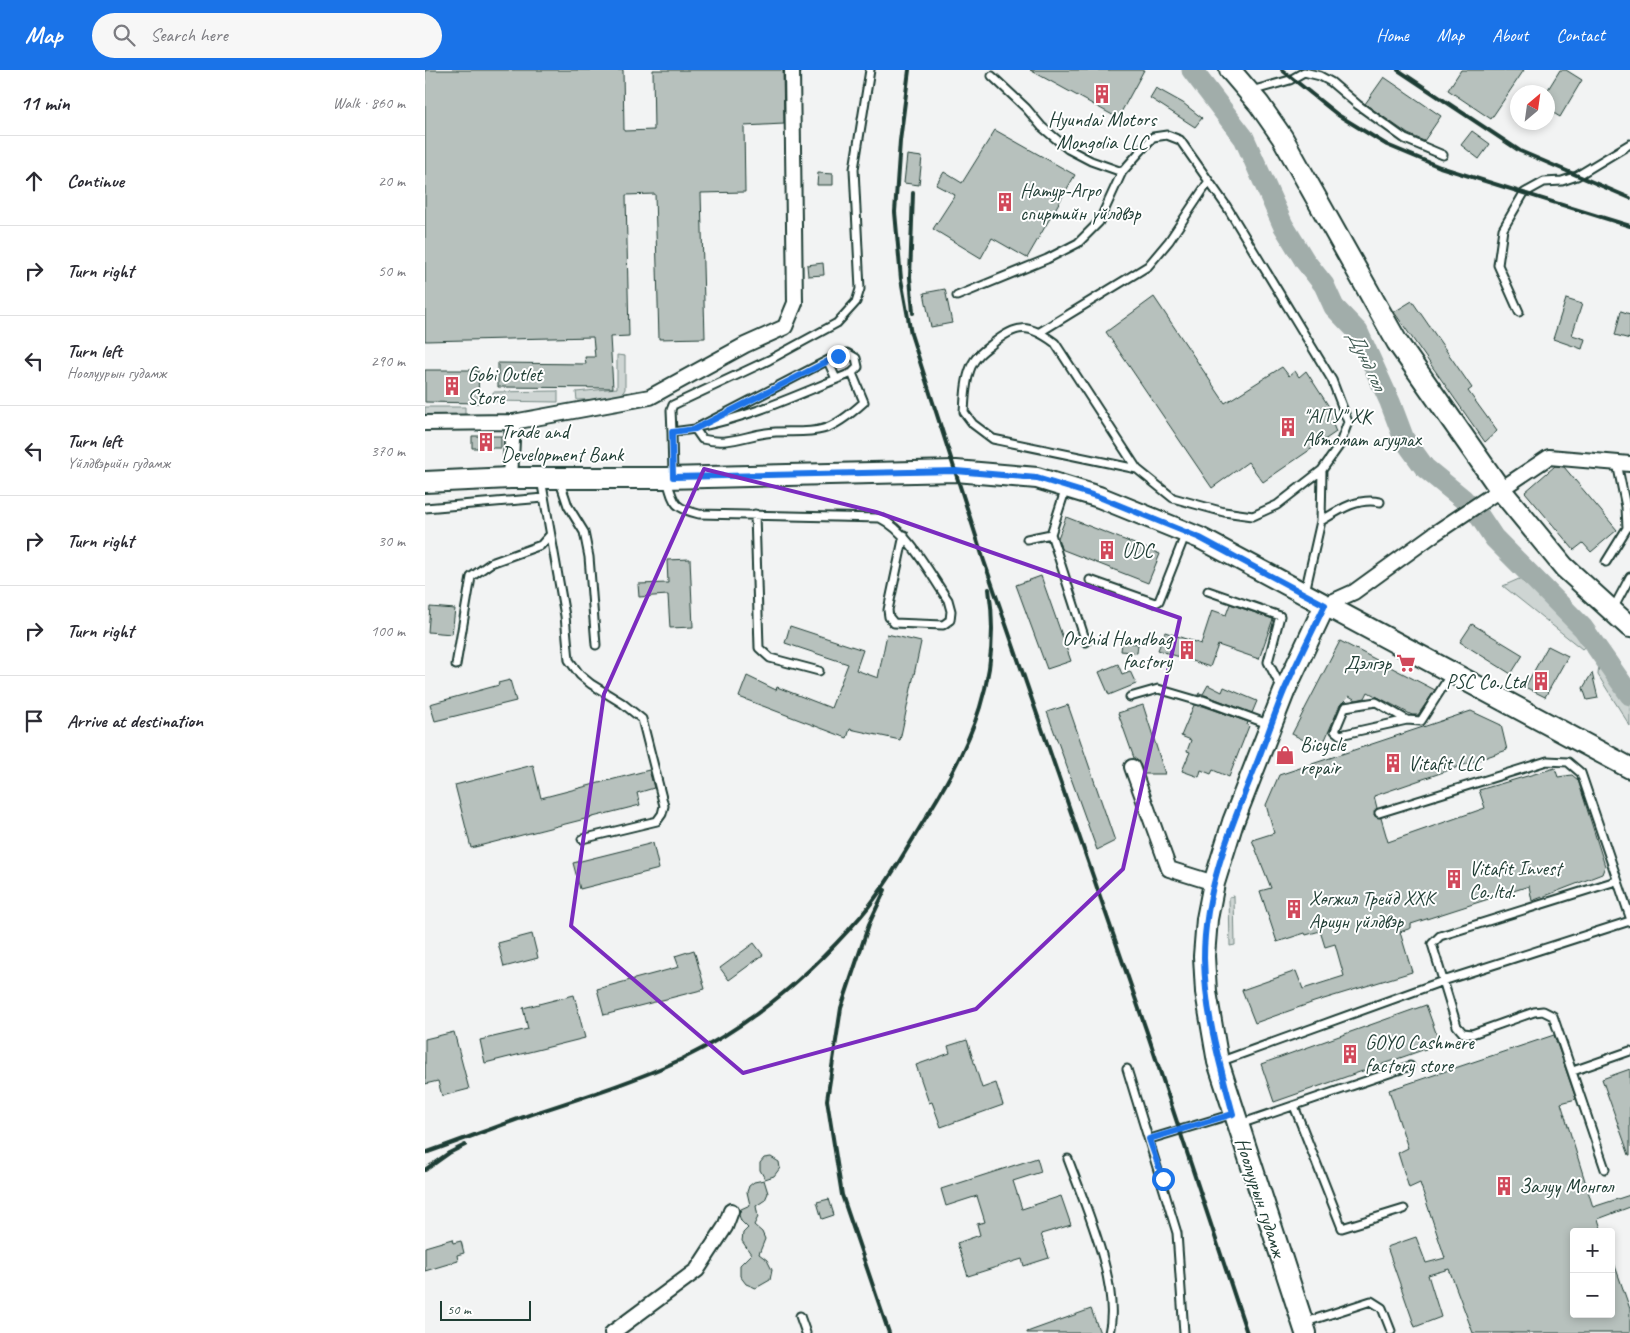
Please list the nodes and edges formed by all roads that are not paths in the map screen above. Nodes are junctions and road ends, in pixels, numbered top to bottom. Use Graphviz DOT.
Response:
graph roads {
  1 [pos="792,70"];
  2 [pos="870,70"];
  3 [pos="1229,70"];
  4 [pos="992,76"];
  5 [pos="1249,92"];
  6 [pos="1630,144"];
  7 [pos="1443,155"];
  8 [pos="1122,172"];
  9 [pos="1209,181"];
  10 [pos="957,296"];
  11 [pos="1519,312"];
  12 [pos="1040,332"];
  13 [pos="828,361"];
  14 [pos="852,373"];
  15 [pos="836,379"];
  16 [pos="513,422"];
  17 [pos="425,423"];
  18 [pos="699,427"];
  19 [pos="672,432"];
  20 [pos="1623,463"];
  21 [pos="1137,469"];
  22 [pos="1322,470"];
  23 [pos="670,477"];
  24 [pos="511,478"];
  25 [pos="550,479"];
  26 [pos="425,482"];
  27 [pos="1066,487"];
  28 [pos="1497,492"];
  29 [pos="544,498"];
  30 [pos="1380,502"];
  31 [pos="425,508"];
  32 [pos="755,514"];
  33 [pos="1321,521"];
  34 [pos="1187,533"];
  35 [pos="1051,534"];
  36 [pos="904,535"];
  37 [pos="550,536"];
  38 [pos="1027,539"];
  39 [pos="1606,562"];
  40 [pos="1630,577"];
  41 [pos="1090,580"];
  42 [pos="1208,591"];
  43 [pos="1305,594"];
  44 [pos="1325,605"];
  45 [pos="1612,612"];
  46 [pos="1630,627"];
  47 [pos="1086,642"];
  48 [pos="596,644"];
  49 [pos="456,665"];
  50 [pos="819,671"];
  51 [pos="1451,674"];
  52 [pos="1284,692"];
  53 [pos="1130,697"];
  54 [pos="1407,720"];
  55 [pos="1271,725"];
  56 [pos="1132,767"];
  57 [pos="1630,768"];
  58 [pos="1379,813"];
  59 [pos="582,839"];
  60 [pos="1617,881"];
  61 [pos="1214,883"];
  62 [pos="1630,919"];
  63 [pos="1443,981"];
  64 [pos="1630,1051"];
  65 [pos="1218,1062"];
  66 [pos="1410,1066"];
  67 [pos="1127,1069"];
  68 [pos="1573,1072"];
  69 [pos="1294,1106"];
  70 [pos="1235,1119"];
  71 [pos="1149,1139"];
  72 [pos="1067,1159"];
  73 [pos="1605,1169"];
  74 [pos="1404,1209"];
  75 [pos="731,1211"];
  76 [pos="800,1316"];
  77 [pos="1304,1328"];
  78 [pos="1391,1330"];
  79 [pos="612,1333"];
  80 [pos="806,1333"];
  81 [pos="1109,1333"];
  82 [pos="1184,1333"];
  1 -- 16 [label="street"];
  2 -- 19 [label="lane"];
  3 -- 5 [label="street"];
  4 -- 8 [label="lane"];
  5 -- 7 [label="lane"];
  5 -- 28 [label="street"];
  6 -- 11 [label="lane"];
  8 -- 9 [label="lane"];
  8 -- 10 [label="lane"];
  9 -- 12 [label="lane"];
  9 -- 22 [label="lane"];
  12 -- 21 [label="lane"];
  12 -- 21 [label="lane"];
  13 -- 14 [label="lane"];
  13 -- 15 [label="lane"];
  13 -- 18 [label="lane"];
  14 -- 15 [label="lane"];
  14 -- 18 [label="lane"];
  15 -- 18 [label="lane"];
  16 -- 17 [label="street"];
  16 -- 24 [label="street"];
  18 -- 19 [label="lane"];
  19 -- 23 [label="lane"];
  20 -- 28 [label="street"];
  20 -- 39 [label="lane"];
  21 -- 22 [label="lane"];
  22 -- 33 [label="lane"];
  23 -- 25 [label="street"];
  23 -- 27 [label="street"];
  23 -- 32 [label="lane"];
  24 -- 25 [label="street"];
  24 -- 26 [label="street"];
  25 -- 29 [label="lane"];
  25 -- 48 [label="lane"];
  27 -- 34 [label="street"];
  27 -- 35 [label="lane"];
  28 -- 44 [label="street"];
  28 -- 45 [label="street"];
  29 -- 31 [label="lane"];
  29 -- 37 [label="lane"];
  30 -- 33 [label="lane"];
  32 -- 36 [label="lane"];
  32 -- 50 [label="lane"];
  33 -- 43 [label="lane"];
  34 -- 41 [label="lane"];
  34 -- 43 [label="street"];
  35 -- 38 [label="lane"];
  35 -- 47 [label="lane"];
  36 -- 36 [label="lane"];
  37 -- 49 [label="lane"];
  37 -- 59 [label="lane"];
  40 -- 45 [label="lane"];
  42 -- 52 [label="lane"];
  43 -- 44 [label="street"];
  44 -- 51 [label="street"];
  44 -- 52 [label="street, Ноолуурын гудамж"];
  45 -- 46 [label="street"];
  51 -- 54 [label="lane"];
  51 -- 57 [label="street"];
  52 -- 55 [label="street, Ноолуурын гудамж"];
  53 -- 55 [label="lane"];
  54 -- 54 [label="lane"];
  55 -- 61 [label="street, Ноолуурын гудамж"];
  56 -- 61 [label="street"];
  58 -- 60 [label="lane"];
  60 -- 62 [label="lane"];
  60 -- 63 [label="lane"];
  61 -- 65 [label="street, Ноолуурын гудамж"];
  62 -- 63 [label="lane"];
  63 -- 65 [label="lane"];
  63 -- 68 [label="lane"];
  64 -- 68 [label="lane"];
  65 -- 70 [label="street, Ноолуурын гудамж"];
  66 -- 69 [label="lane"];
  67 -- 71 [label="lane"];
  68 -- 73 [label="lane"];
  69 -- 70 [label="lane"];
  69 -- 74 [label="lane"];
  70 -- 71 [label="lane"];
  70 -- 77 [label="street, Ноолуурын гудамж"];
  71 -- 82 [label="lane"];
  72 -- 81 [label="lane"];
  75 -- 79 [label="street"];
  76 -- 80 [label="lane"];
  77 -- 78 [label="lane"];
}
